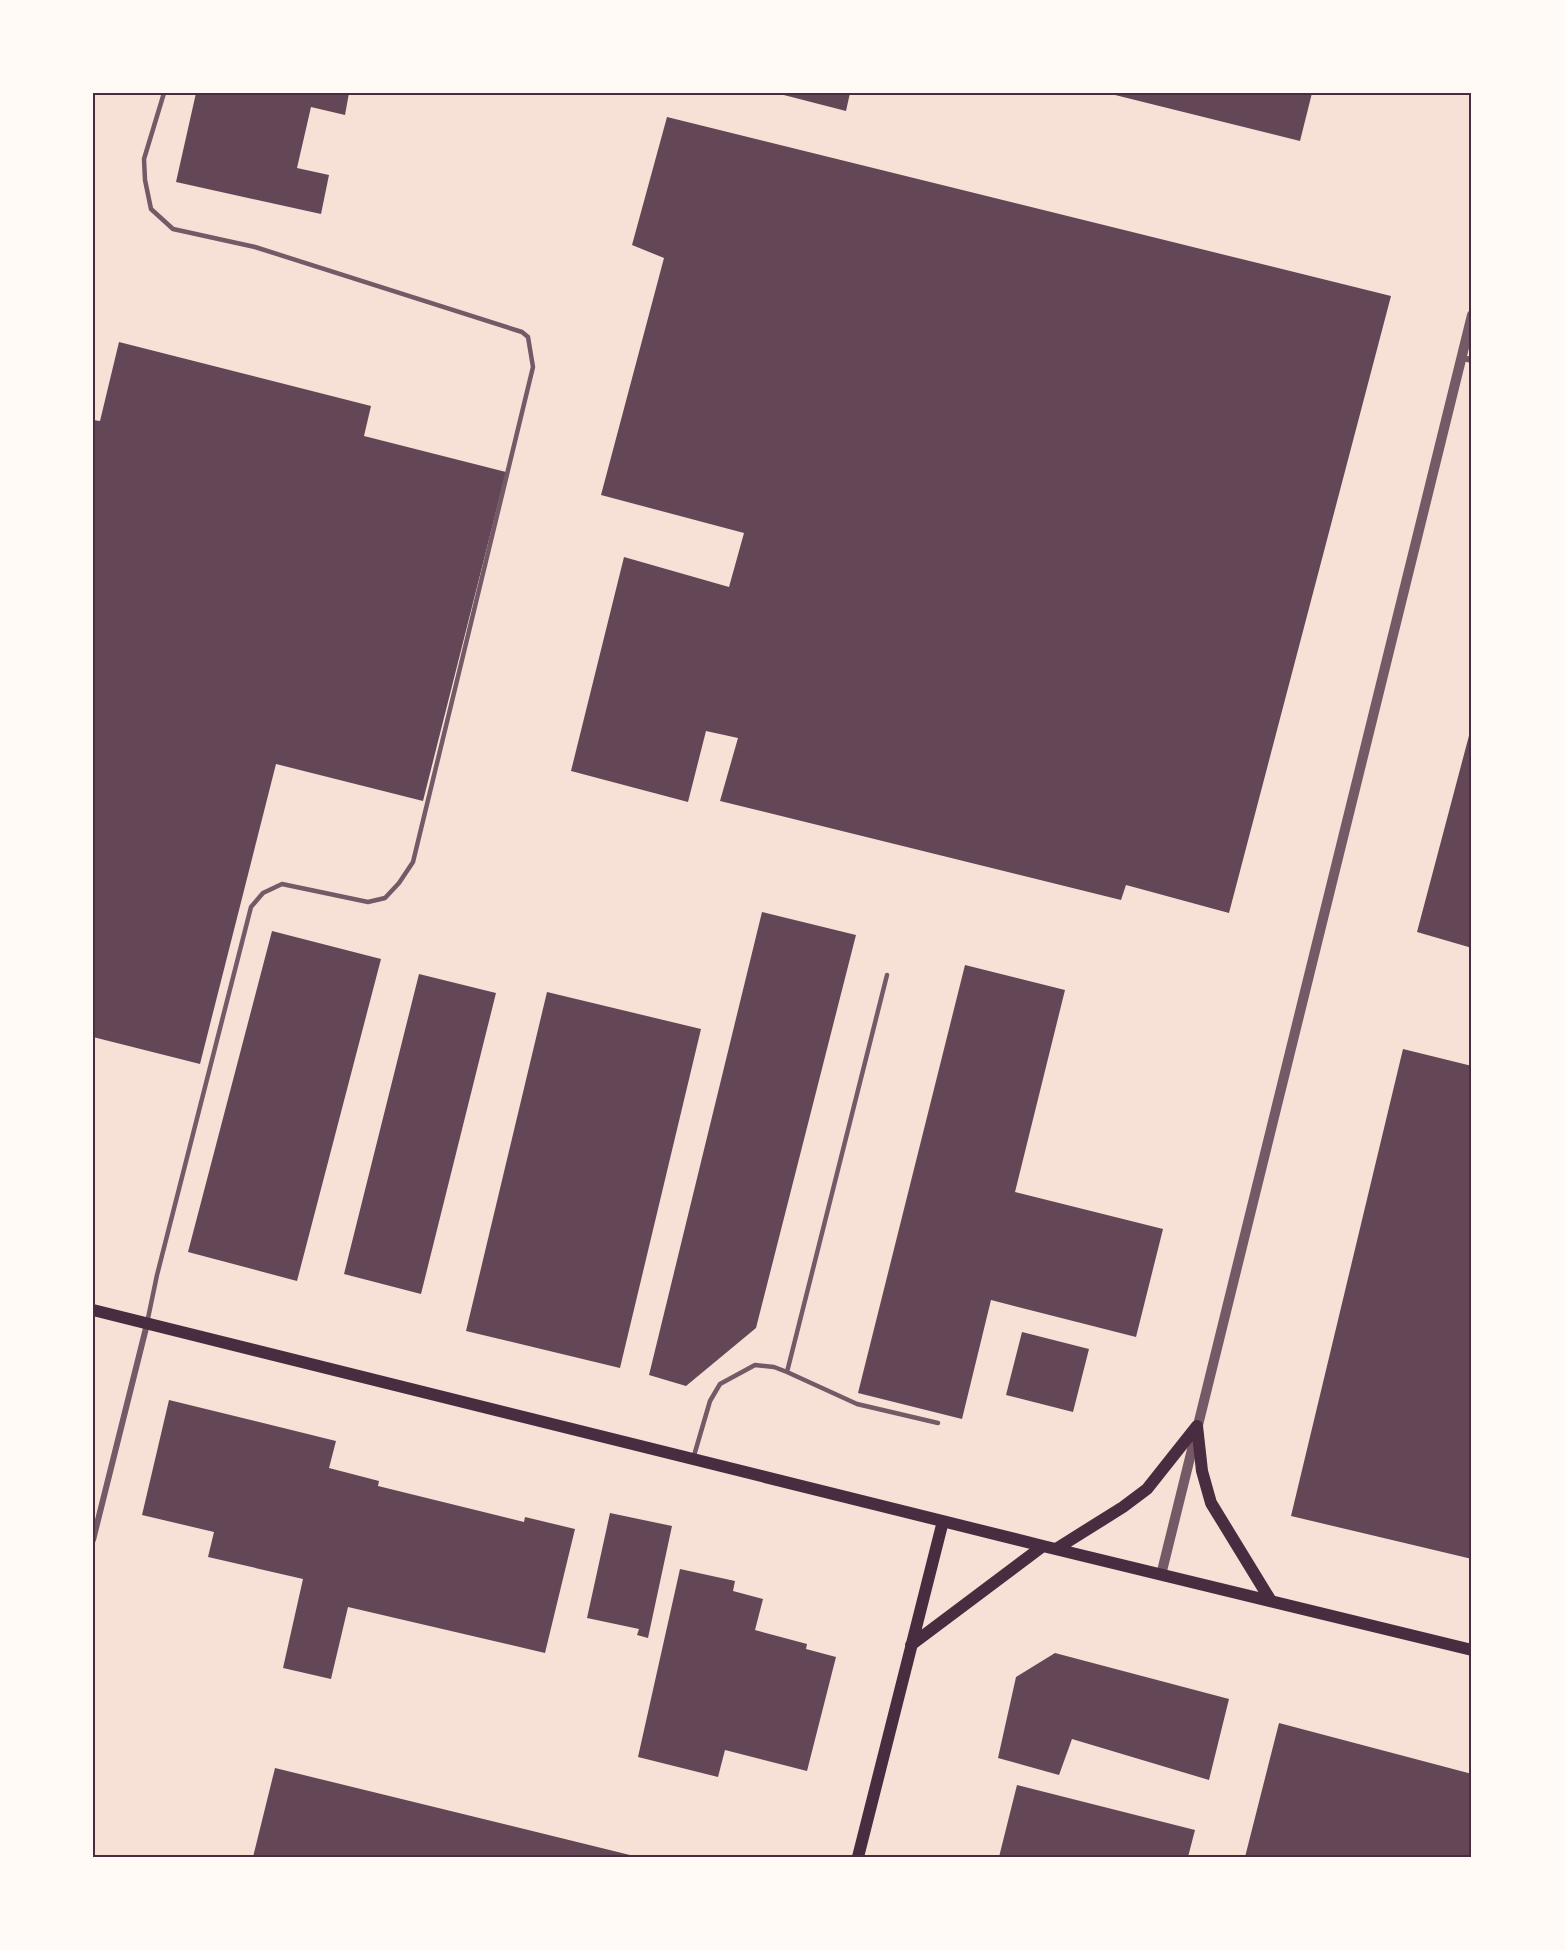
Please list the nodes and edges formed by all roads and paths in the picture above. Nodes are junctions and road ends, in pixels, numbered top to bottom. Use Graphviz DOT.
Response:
graph roads {
  1 [pos="164,93"];
  2 [pos="1472,315"];
  3 [pos="1467,359"];
  4 [pos="887,975"];
  5 [pos="93,1310"];
  6 [pos="147,1323"];
  7 [pos="787,1372"];
  8 [pos="938,1423"];
  9 [pos="1197,1426"];
  10 [pos="693,1459"];
  11 [pos="943,1521"];
  12 [pos="93,1540"];
  13 [pos="1043,1546"];
  14 [pos="1056,1549"];
  15 [pos="1161,1575"];
  16 [pos="1271,1601"];
  17 [pos="911,1645"];
  18 [pos="1472,1650"];
  19 [pos="858,1857"];
  1 -- 6 [label="lane"];
  2 -- 3 [label="street"];
  3 -- 9 [label="street"];
  4 -- 7 [label="lane"];
  5 -- 6 [label="main road"];
  6 -- 10 [label="main road"];
  6 -- 12 [label="street"];
  7 -- 8 [label="lane"];
  7 -- 10 [label="lane"];
  9 -- 14 [label="main road"];
  9 -- 15 [label="street"];
  9 -- 16 [label="main road"];
  10 -- 11 [label="main road"];
  11 -- 13 [label="main road"];
  11 -- 17 [label="main road"];
  13 -- 14 [label="main road"];
  13 -- 17 [label="main road"];
  14 -- 15 [label="main road"];
  15 -- 16 [label="main road"];
  16 -- 18 [label="main road"];
  17 -- 19 [label="main road"];
}
